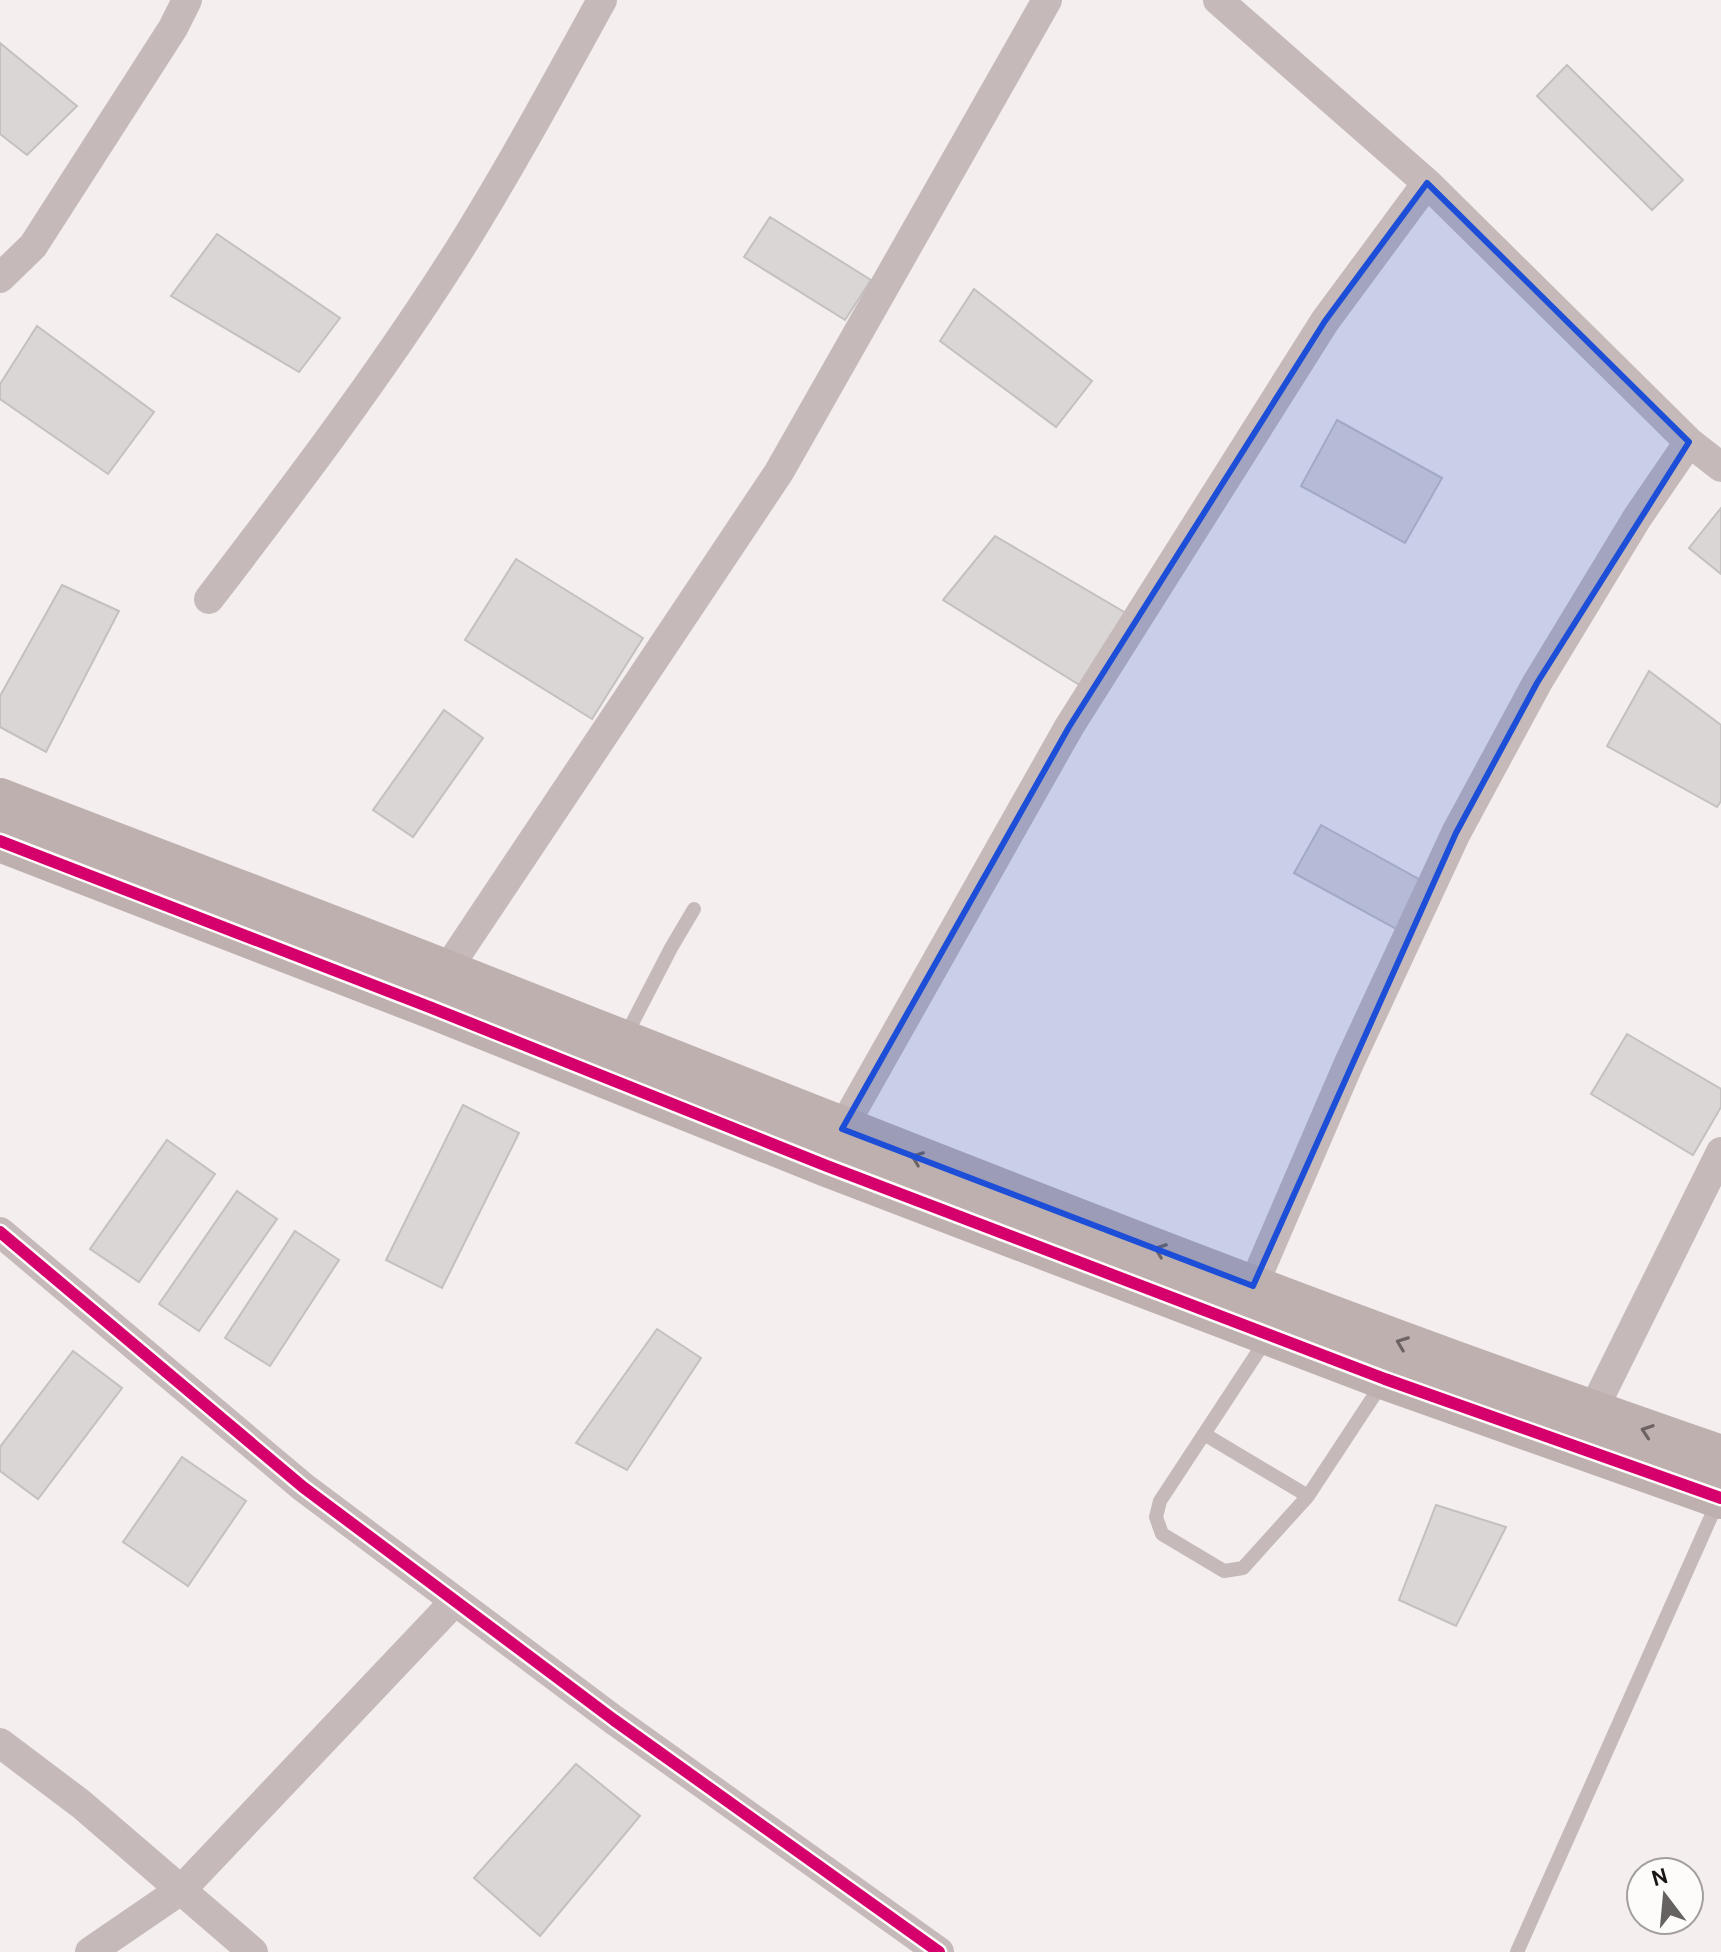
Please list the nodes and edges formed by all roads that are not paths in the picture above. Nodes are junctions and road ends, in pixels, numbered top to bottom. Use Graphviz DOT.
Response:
graph roads {
  1 [pos="187,0"];
  2 [pos="602,0"];
  3 [pos="1047,0"];
  4 [pos="1218,0"];
  5 [pos="1427,183"];
  6 [pos="0,278"];
  7 [pos="1689,442"];
  8 [pos="1721,467"];
  9 [pos="209,599"];
  10 [pos="0,799"];
  11 [pos="0,841"];
  12 [pos="694,909"];
  13 [pos="446,971"];
  14 [pos="623,1041"];
  15 [pos="842,1129"];
  16 [pos="1721,1152"];
  17 [pos="0,1232"];
  18 [pos="1253,1286"];
  19 [pos="1269,1334"];
  20 [pos="1385,1379"];
  21 [pos="1592,1412"];
  22 [pos="1204,1434"];
  23 [pos="1721,1456"];
  24 [pos="1308,1496"];
  25 [pos="1720,1497"];
  26 [pos="455,1601"];
  27 [pos="0,1743"];
  28 [pos="182,1889"];
  29 [pos="90,1952"];
  30 [pos="253,1952"];
  31 [pos="939,1952"];
  32 [pos="1517,1952"];
  1 -- 6 [label="street"];
  2 -- 9 [label="street"];
  3 -- 13 [label="street"];
  4 -- 5 [label="street"];
  5 -- 7 [label="street"];
  5 -- 15 [label="street"];
  7 -- 8 [label="street"];
  7 -- 18 [label="street"];
  10 -- 13 [label="street"];
  11 -- 19 [label="street"];
  12 -- 14 [label="lane"];
  13 -- 14 [label="street"];
  14 -- 15 [label="street"];
  18 -- 15 [label="street, one-way"];
  16 -- 21 [label="street"];
  17 -- 26 [label="street"];
  21 -- 18 [label="street, one-way"];
  19 -- 20 [label="street"];
  19 -- 22 [label="lane"];
  20 -- 24 [label="lane"];
  20 -- 25 [label="street"];
  23 -- 21 [label="street, one-way"];
  22 -- 24 [label="lane"];
  22 -- 24 [label="lane"];
  25 -- 32 [label="lane"];
  26 -- 28 [label="street"];
  26 -- 31 [label="street"];
  27 -- 28 [label="street"];
  28 -- 29 [label="street"];
  28 -- 30 [label="street"];
}
